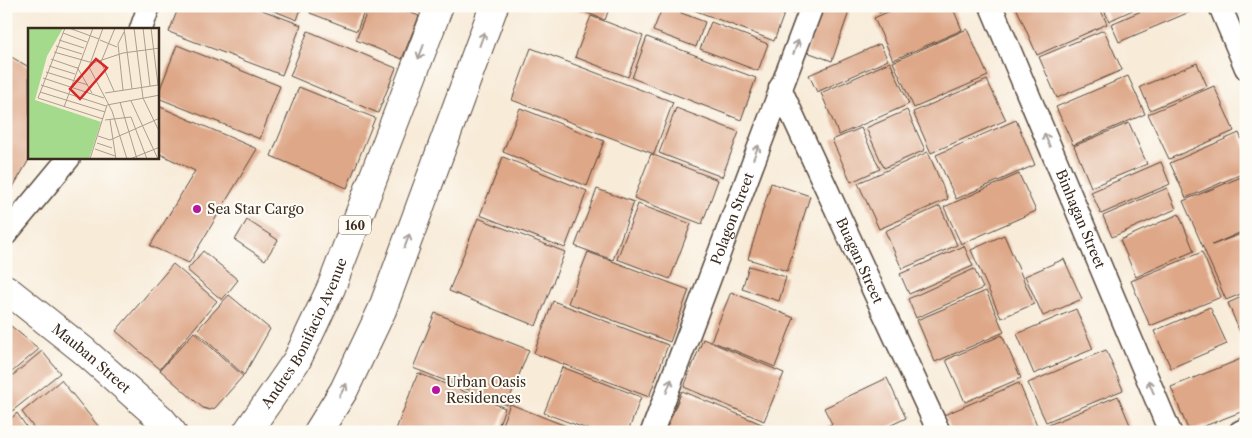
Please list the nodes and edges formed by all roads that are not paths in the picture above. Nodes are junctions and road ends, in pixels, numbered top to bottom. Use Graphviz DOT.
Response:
graph roads {
  1 [pos="149,6"];
  2 [pos="439,6"];
  3 [pos="494,6"];
  4 [pos="812,6"];
  5 [pos="991,6"];
  6 [pos="1220,6"];
  7 [pos="141,28"];
  8 [pos="1246,68"];
  9 [pos="780,88"];
  10 [pos="68,159"];
  11 [pos="6,234"];
  12 [pos="6,289"];
  13 [pos="1246,429"];
  14 [pos="172,432"];
  15 [pos="247,432"];
  16 [pos="318,432"];
  17 [pos="652,432"];
  18 [pos="939,432"];
  19 [pos="1170,432"];
  20 [pos="1240,432"];
  1 -- 7 [label="street"];
  2 -- 15 [label="main road, Andres Bonifacio Avenue / 160, one-way"];
  16 -- 3 [label="main road, one-way"];
  9 -- 4 [label="street, Polagon Street, one-way"];
  19 -- 5 [label="street, Binhagan Street, one-way"];
  6 -- 8 [label="street"];
  17 -- 9 [label="street, Polagon Street, one-way"];
  9 -- 18 [label="street, Buagan Street"];
  10 -- 11 [label="street"];
  12 -- 14 [label="main road, Mauban Street"];
  13 -- 20 [label="street"];
}
